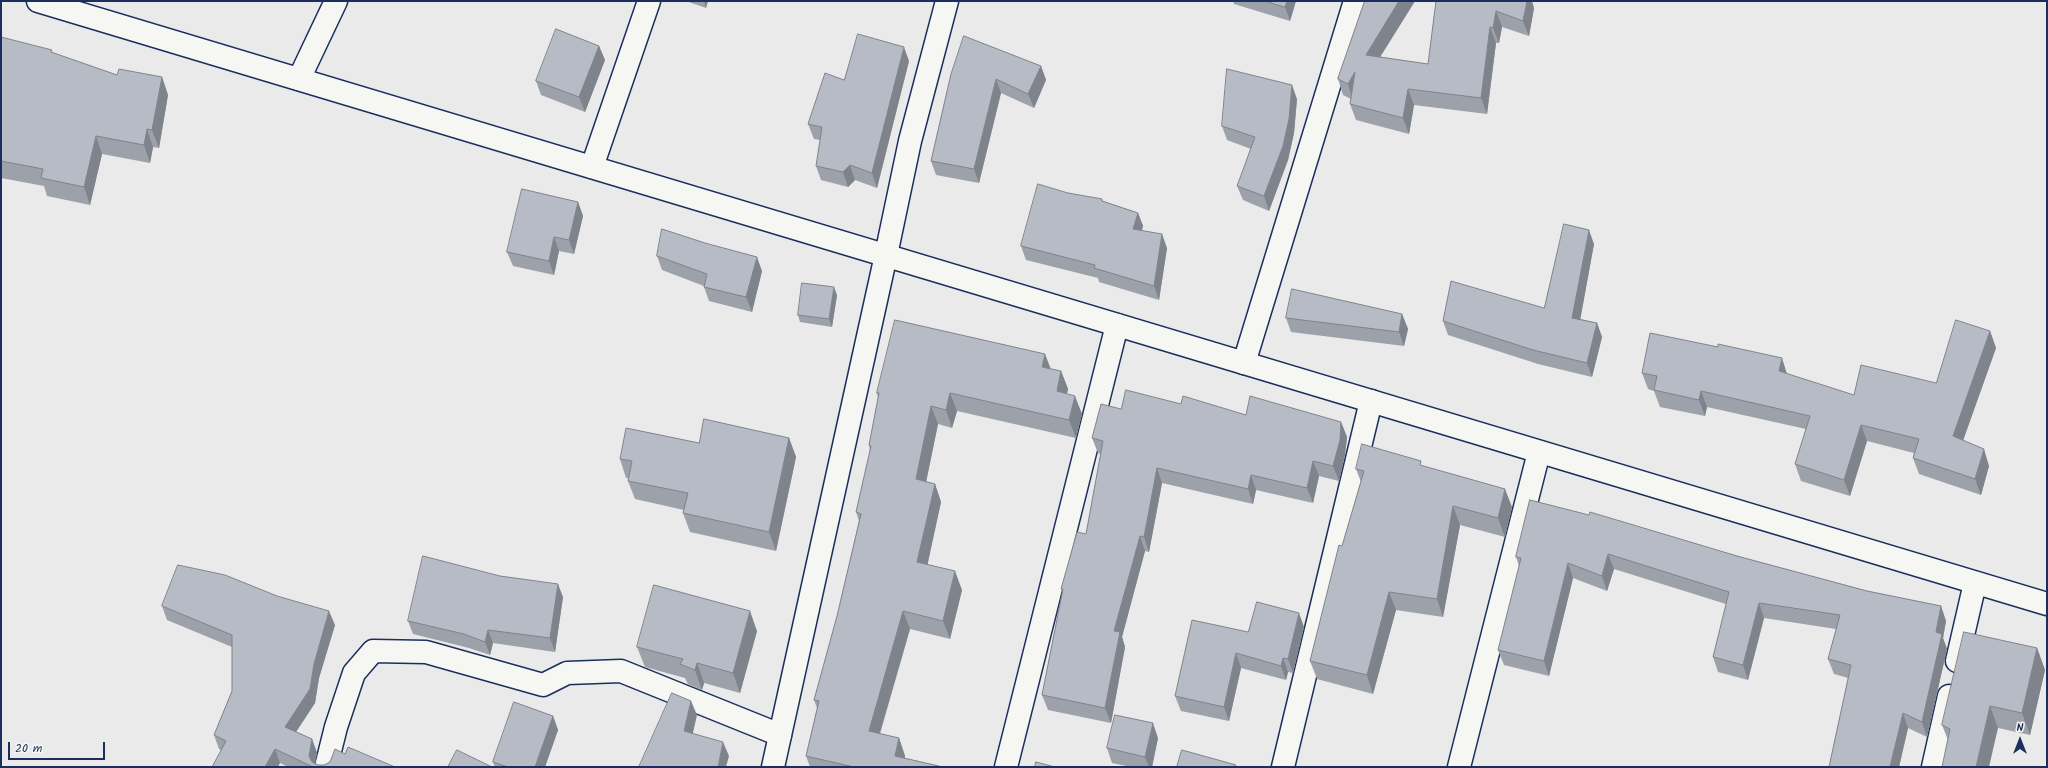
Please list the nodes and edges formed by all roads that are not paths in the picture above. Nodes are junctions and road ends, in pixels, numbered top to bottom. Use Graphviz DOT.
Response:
graph roads {
  1 [pos="38,1"];
  2 [pos="336,1"];
  3 [pos="649,1"];
  4 [pos="947,1"];
  5 [pos="1355,1"];
  6 [pos="299,79"];
  7 [pos="592,167"];
  8 [pos="886,255"];
  9 [pos="1116,325"];
  10 [pos="1244,363"];
  11 [pos="1371,401"];
  12 [pos="1539,452"];
  13 [pos="1975,583"];
  14 [pos="2047,604"];
  15 [pos="780,736"];
  16 [pos="326,767"];
  17 [pos="773,767"];
  18 [pos="1006,767"];
  19 [pos="1283,767"];
  20 [pos="1459,767"];
  21 [pos="1933,767"];
  1 -- 6 [label="street"];
  2 -- 6 [label="street"];
  3 -- 7 [label="street"];
  4 -- 8 [label="street"];
  5 -- 10 [label="street"];
  6 -- 7 [label="street"];
  7 -- 8 [label="street"];
  8 -- 9 [label="street"];
  8 -- 15 [label="street"];
  9 -- 10 [label="street"];
  9 -- 18 [label="street"];
  10 -- 11 [label="street"];
  11 -- 12 [label="street"];
  11 -- 19 [label="street"];
  12 -- 13 [label="street"];
  12 -- 20 [label="street"];
  13 -- 14 [label="street"];
  13 -- 21 [label="street"];
  15 -- 16 [label="street"];
  15 -- 17 [label="street"];
}
